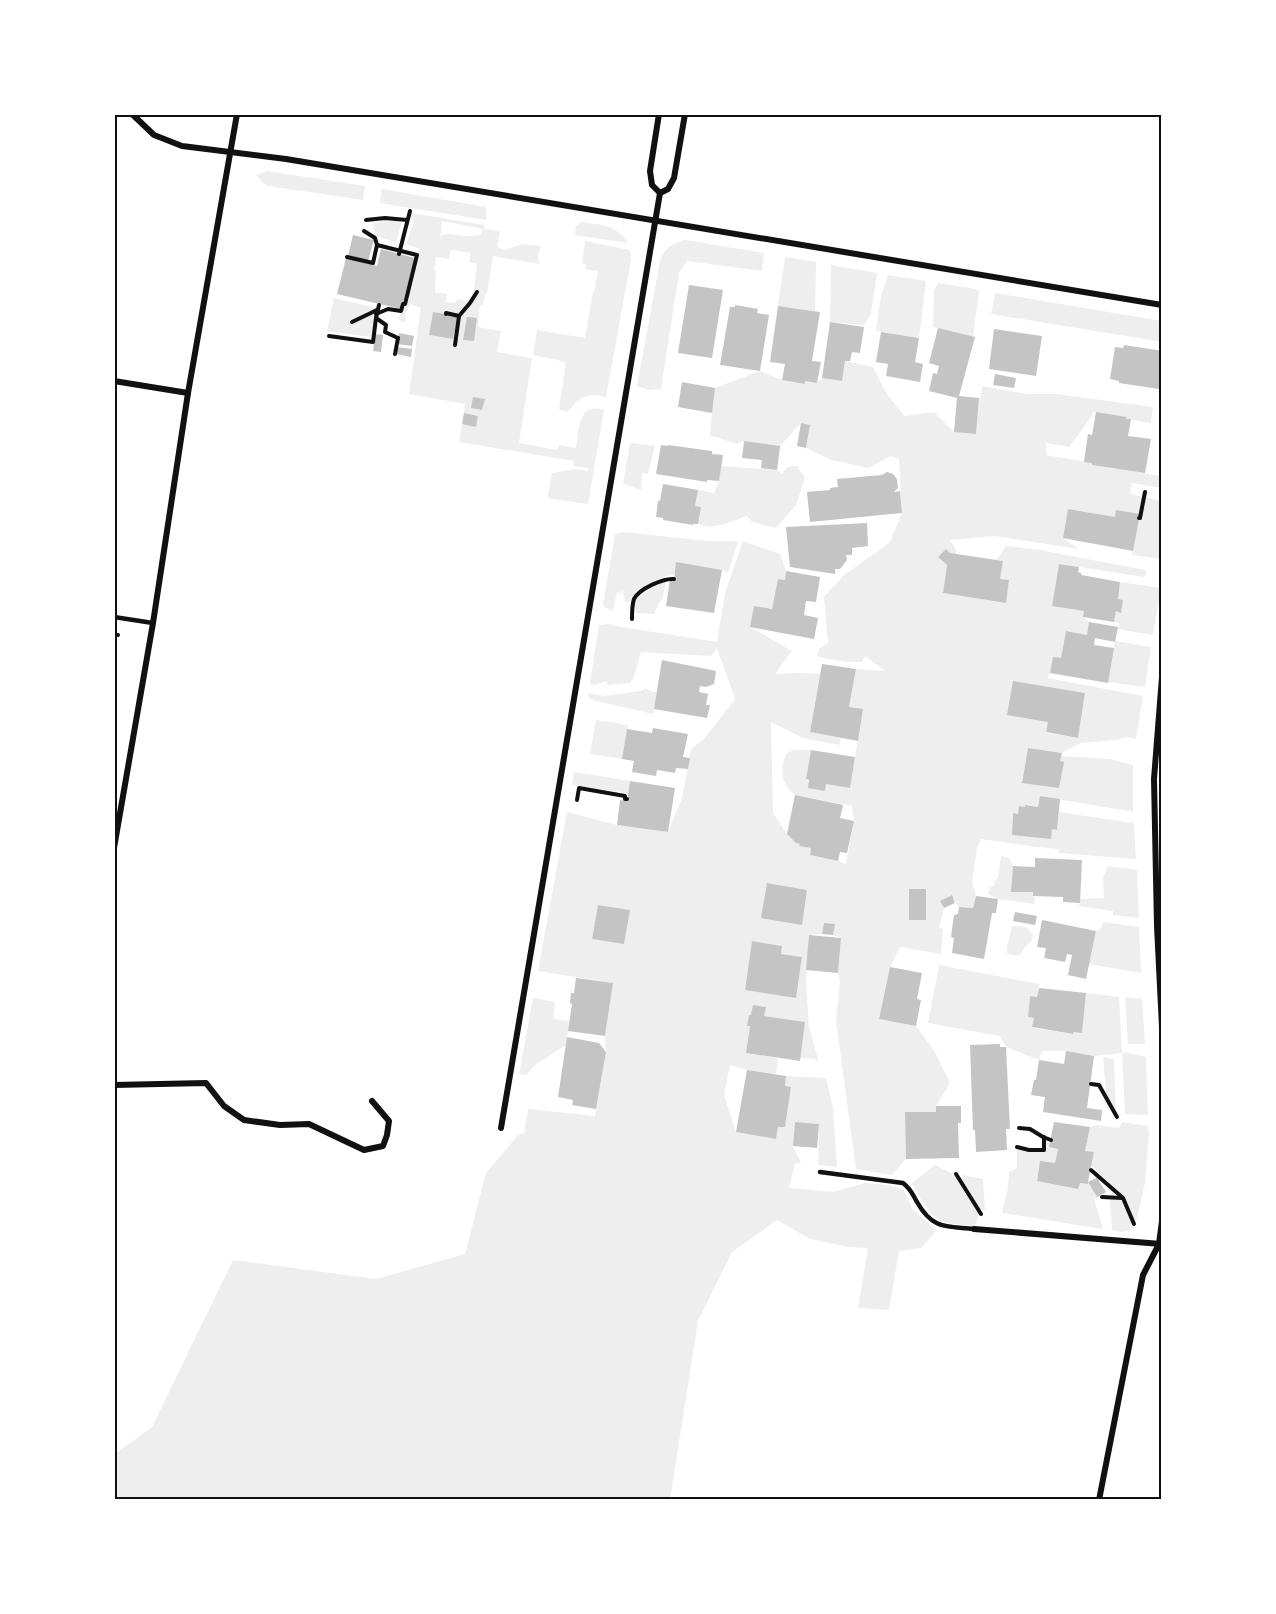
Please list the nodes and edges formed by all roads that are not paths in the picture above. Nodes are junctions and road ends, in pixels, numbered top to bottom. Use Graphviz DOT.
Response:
graph roads {
  1 [pos="132,114"];
  2 [pos="237,114"];
  3 [pos="659,114"];
  4 [pos="685,114"];
  5 [pos="231,152"];
  6 [pos="660,193"];
  7 [pos="656,220"];
  8 [pos="1162,305"];
  9 [pos="114,381"];
  10 [pos="188,393"];
  11 [pos="114,617"];
  12 [pos="153,623"];
  13 [pos="1162,677"];
  14 [pos="114,848"];
  15 [pos="1162,1027"];
  16 [pos="114,1085"];
  17 [pos="372,1101"];
  18 [pos="501,1128"];
  19 [pos="820,1172"];
  20 [pos="1162,1221"];
  21 [pos="974,1229"];
  22 [pos="1160,1244"];
  23 [pos="1099,1500"];
  1 -- 5 [label="street"];
  2 -- 5 [label="street"];
  3 -- 6 [label="street"];
  4 -- 6 [label="street"];
  5 -- 7 [label="street"];
  5 -- 10 [label="street"];
  6 -- 7 [label="street"];
  7 -- 8 [label="street"];
  7 -- 18 [label="street"];
  9 -- 10 [label="street"];
  10 -- 12 [label="street"];
  11 -- 12 [label="lane"];
  12 -- 14 [label="street"];
  13 -- 15 [label="street"];
  16 -- 17 [label="street"];
  19 -- 21 [label="lane"];
  20 -- 22 [label="street"];
  21 -- 22 [label="street"];
  22 -- 23 [label="street"];
}
